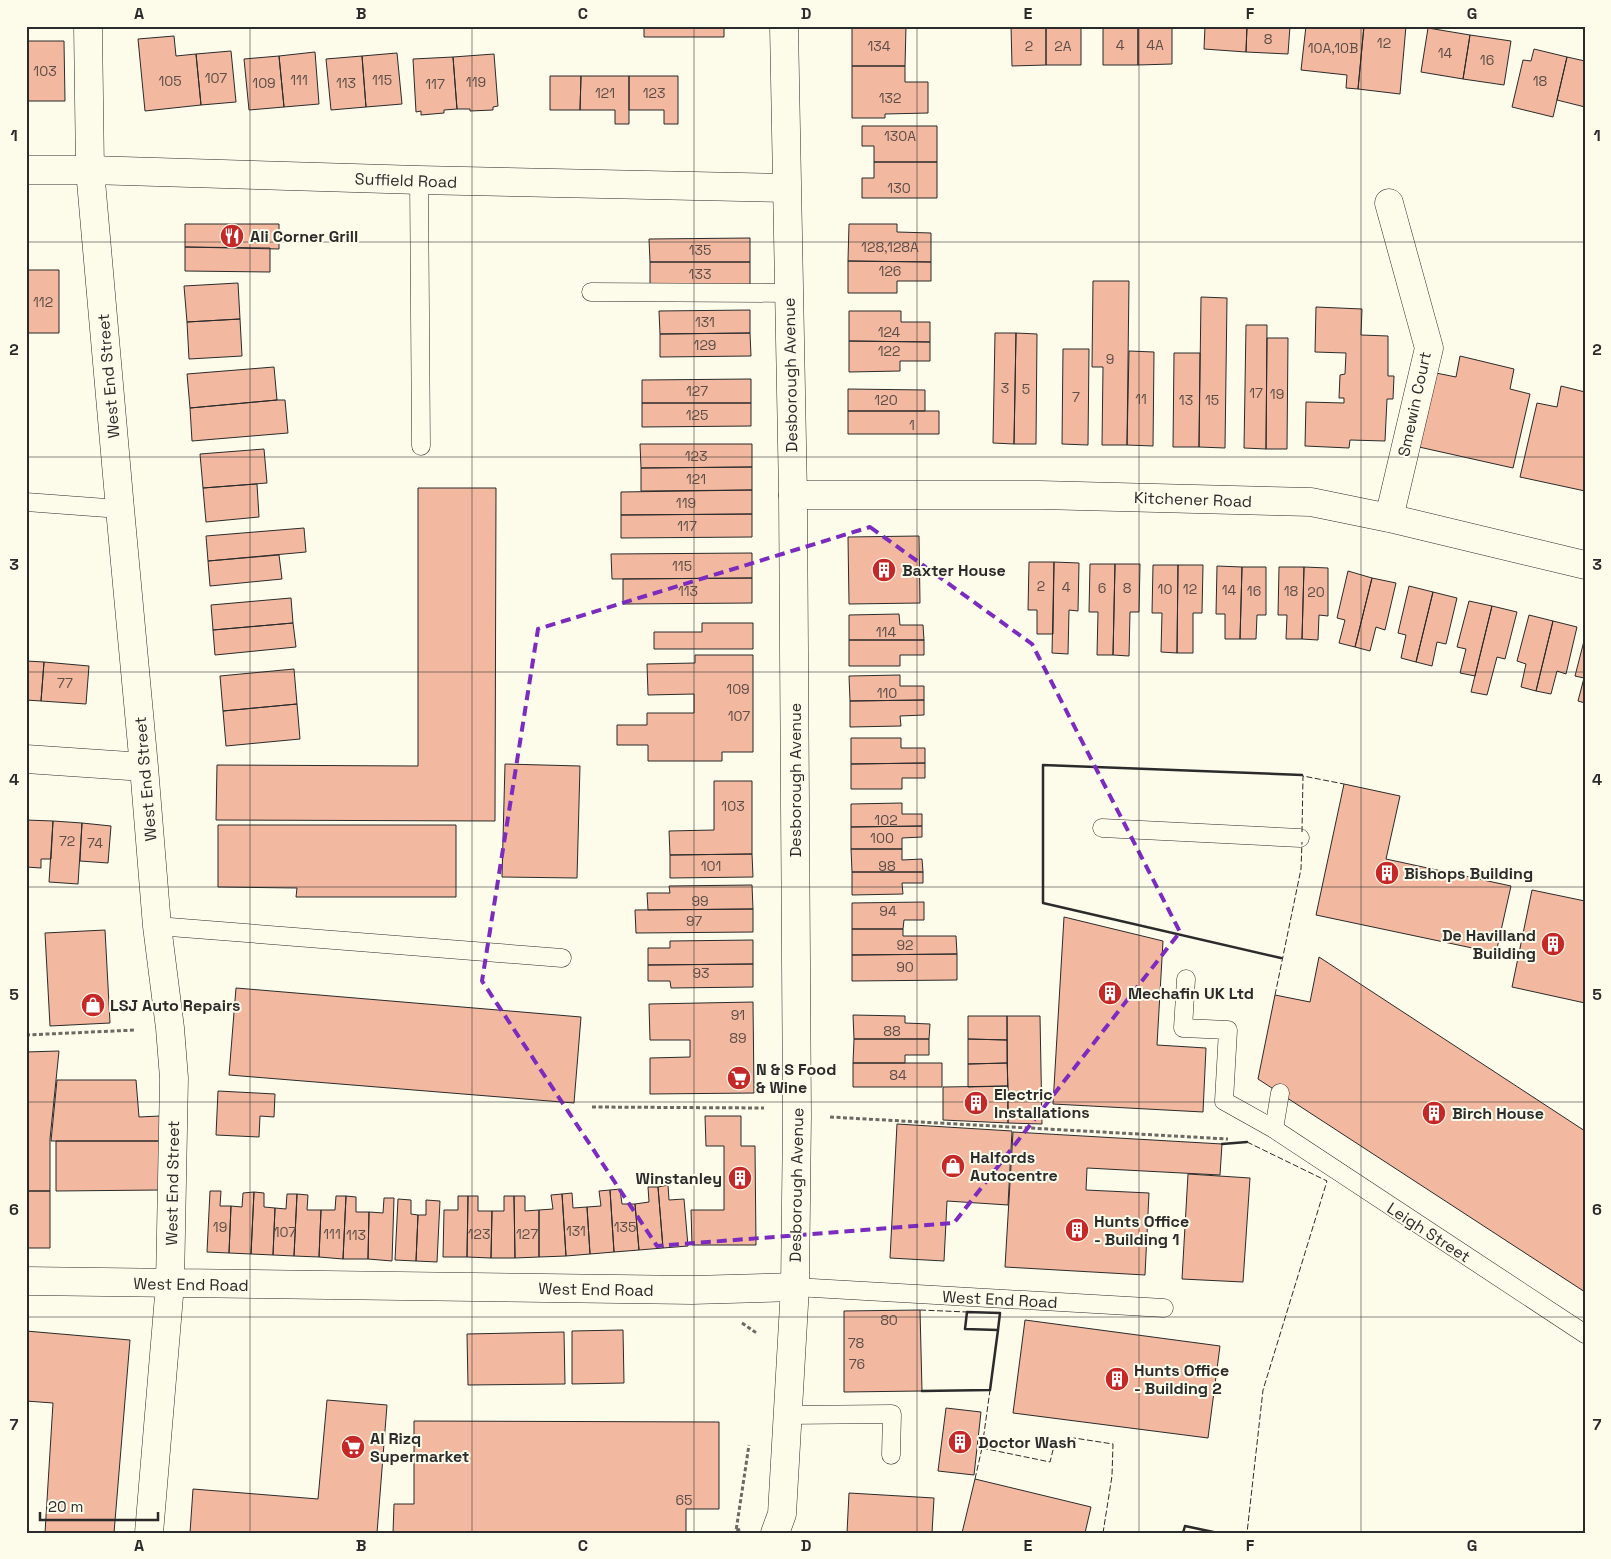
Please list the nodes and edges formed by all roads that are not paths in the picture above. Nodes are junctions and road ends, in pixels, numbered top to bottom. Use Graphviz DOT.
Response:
graph roads {
  1 [pos="88,26"];
  2 [pos="784,26"];
  3 [pos="26,170"];
  4 [pos="90,170"];
  5 [pos="419,180"];
  6 [pos="786,188"];
  7 [pos="1389,203"];
  8 [pos="591,292"];
  9 [pos="788,293"];
  10 [pos="420,446"];
  11 [pos="793,495"];
  12 [pos="26,502"];
  13 [pos="120,509"];
  14 [pos="1388,518"];
  15 [pos="1585,565"];
  16 [pos="26,759"];
  17 [pos="144,767"];
  18 [pos="1102,828"];
  19 [pos="1300,838"];
  20 [pos="157,926"];
  21 [pos="562,958"];
  22 [pos="1186,980"];
  23 [pos="1280,1093"];
  24 [pos="1274,1129"];
  25 [pos="26,1281"];
  26 [pos="170,1284"];
  27 [pos="795,1286"];
  28 [pos="1164,1308"];
  29 [pos="1585,1334"];
  30 [pos="787,1415"];
  31 [pos="891,1455"];
  32 [pos="149,1533"];
  33 [pos="775,1533"];
  1 -- 4 [label="street, West End Street"];
  2 -- 6 [label="street, Desborough Avenue"];
  3 -- 4 [label="street, Suffield Road"];
  4 -- 5 [label="street, Suffield Road"];
  4 -- 13 [label="street, West End Street"];
  5 -- 6 [label="street, Suffield Road"];
  5 -- 10 [label="lane"];
  6 -- 9 [label="street, Desborough Avenue"];
  7 -- 14 [label="street, Smewin Court"];
  8 -- 9 [label="lane"];
  9 -- 11 [label="street, Desborough Avenue"];
  11 -- 14 [label="street, Kitchener Road"];
  11 -- 27 [label="street, Desborough Avenue"];
  12 -- 13 [label="lane"];
  13 -- 17 [label="street, West End Street"];
  14 -- 15 [label="street, Kitchener Road"];
  16 -- 17 [label="street"];
  17 -- 20 [label="street, West End Street"];
  18 -- 19 [label="lane"];
  20 -- 21 [label="lane"];
  20 -- 26 [label="street, West End Street"];
  22 -- 24 [label="lane, Leigh Street"];
  23 -- 24 [label="lane"];
  24 -- 29 [label="lane, Leigh Street"];
  25 -- 26 [label="street, West End Road"];
  26 -- 27 [label="street, West End Road"];
  26 -- 32 [label="street, West End Street"];
  27 -- 28 [label="lane, West End Road"];
  27 -- 30 [label="street, Desborough Avenue"];
  30 -- 31 [label="lane"];
  30 -- 33 [label="street, Desborough Avenue"];
}
